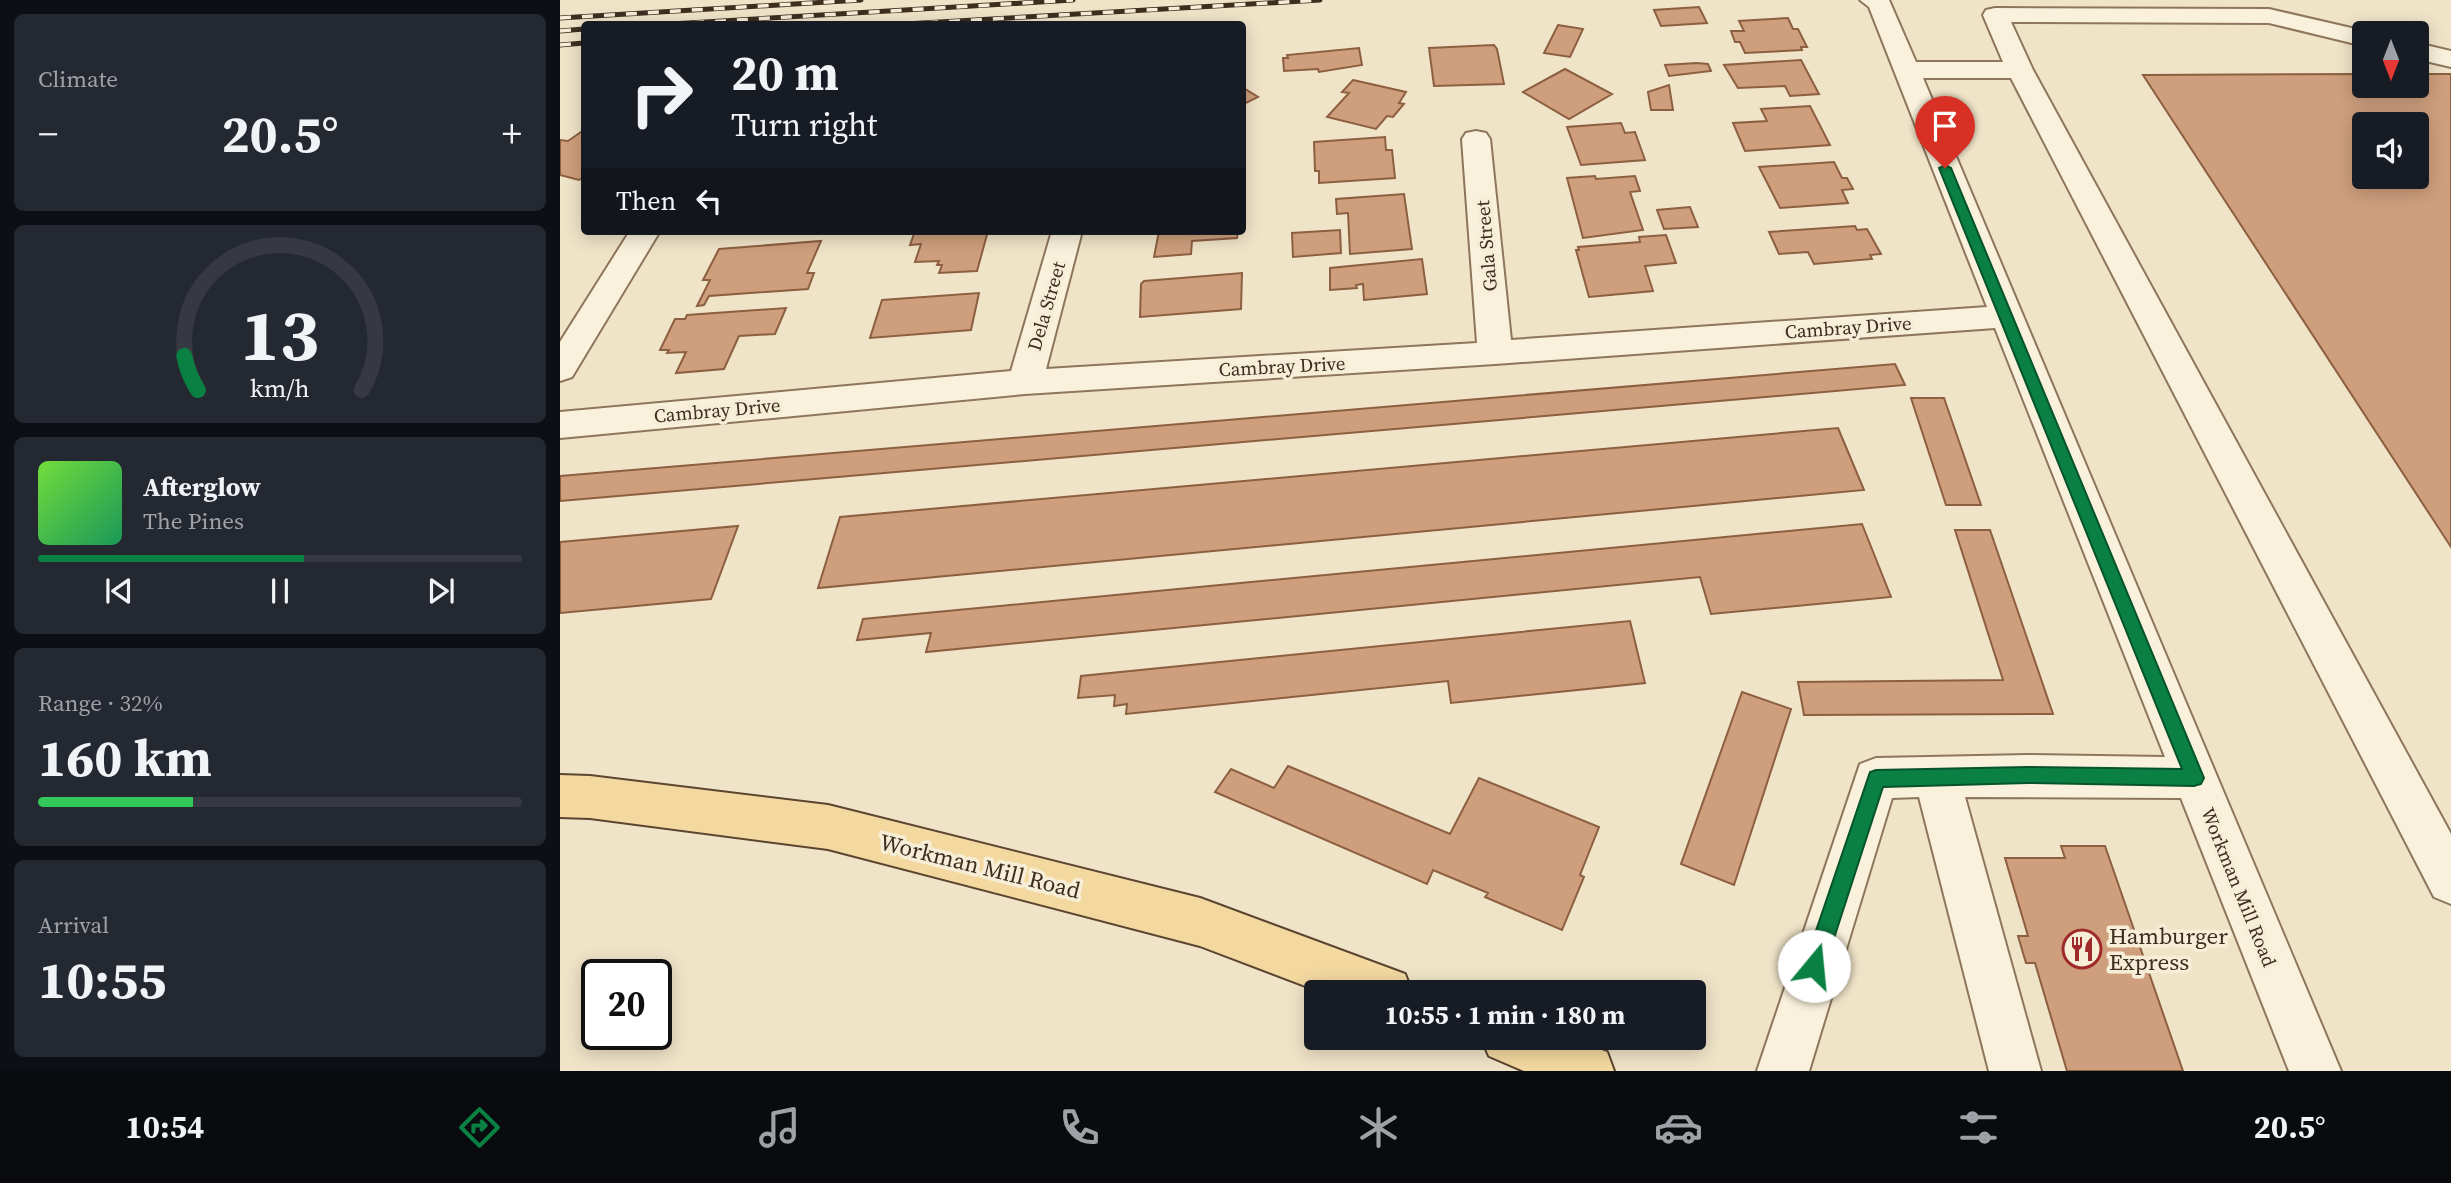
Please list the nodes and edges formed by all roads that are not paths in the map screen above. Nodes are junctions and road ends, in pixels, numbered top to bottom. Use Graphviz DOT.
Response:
graph roads {
  1 [pos="1878,1"];
  2 [pos="2352,35"];
  3 [pos="2429,53"];
  4 [pos="2451,58"];
  5 [pos="1905,70"];
  6 [pos="2020,70"];
  7 [pos="1476,139"];
  8 [pos="643,235"];
  9 [pos="1066,235"];
  10 [pos="2005,316"];
  11 [pos="1495,353"];
  12 [pos="560,369"];
  13 [pos="1025,382"];
  14 [pos="560,425"];
  15 [pos="1937,778"];
  16 [pos="2194,778"];
  17 [pos="560,796"];
  18 [pos="2451,881"];
  19 [pos="1355,980"];
  20 [pos="1536,1050"];
  21 [pos="1588,1071"];
  22 [pos="1783,1071"];
  23 [pos="2015,1071"];
  24 [pos="2315,1071"];
  1 -- 5 [label="street, Workman Mill Road"];
  2 -- 6 [label="street"];
  3 -- 4 [label="street"];
  5 -- 6 [label="street"];
  5 -- 10 [label="street, Workman Mill Road"];
  6 -- 18 [label="street"];
  7 -- 11 [label="street, Gala Street"];
  8 -- 12 [label="street"];
  9 -- 13 [label="street, Dela Street"];
  10 -- 11 [label="street, Cambray Drive"];
  10 -- 16 [label="street, Workman Mill Road"];
  11 -- 13 [label="street, Cambray Drive"];
  13 -- 14 [label="street, Cambray Drive"];
  15 -- 16 [label="street"];
  15 -- 22 [label="street"];
  15 -- 23 [label="street"];
  16 -- 24 [label="street, Workman Mill Road"];
  17 -- 19 [label="main road, Workman Mill Road"];
  20 -- 21 [label="main road"];
}
